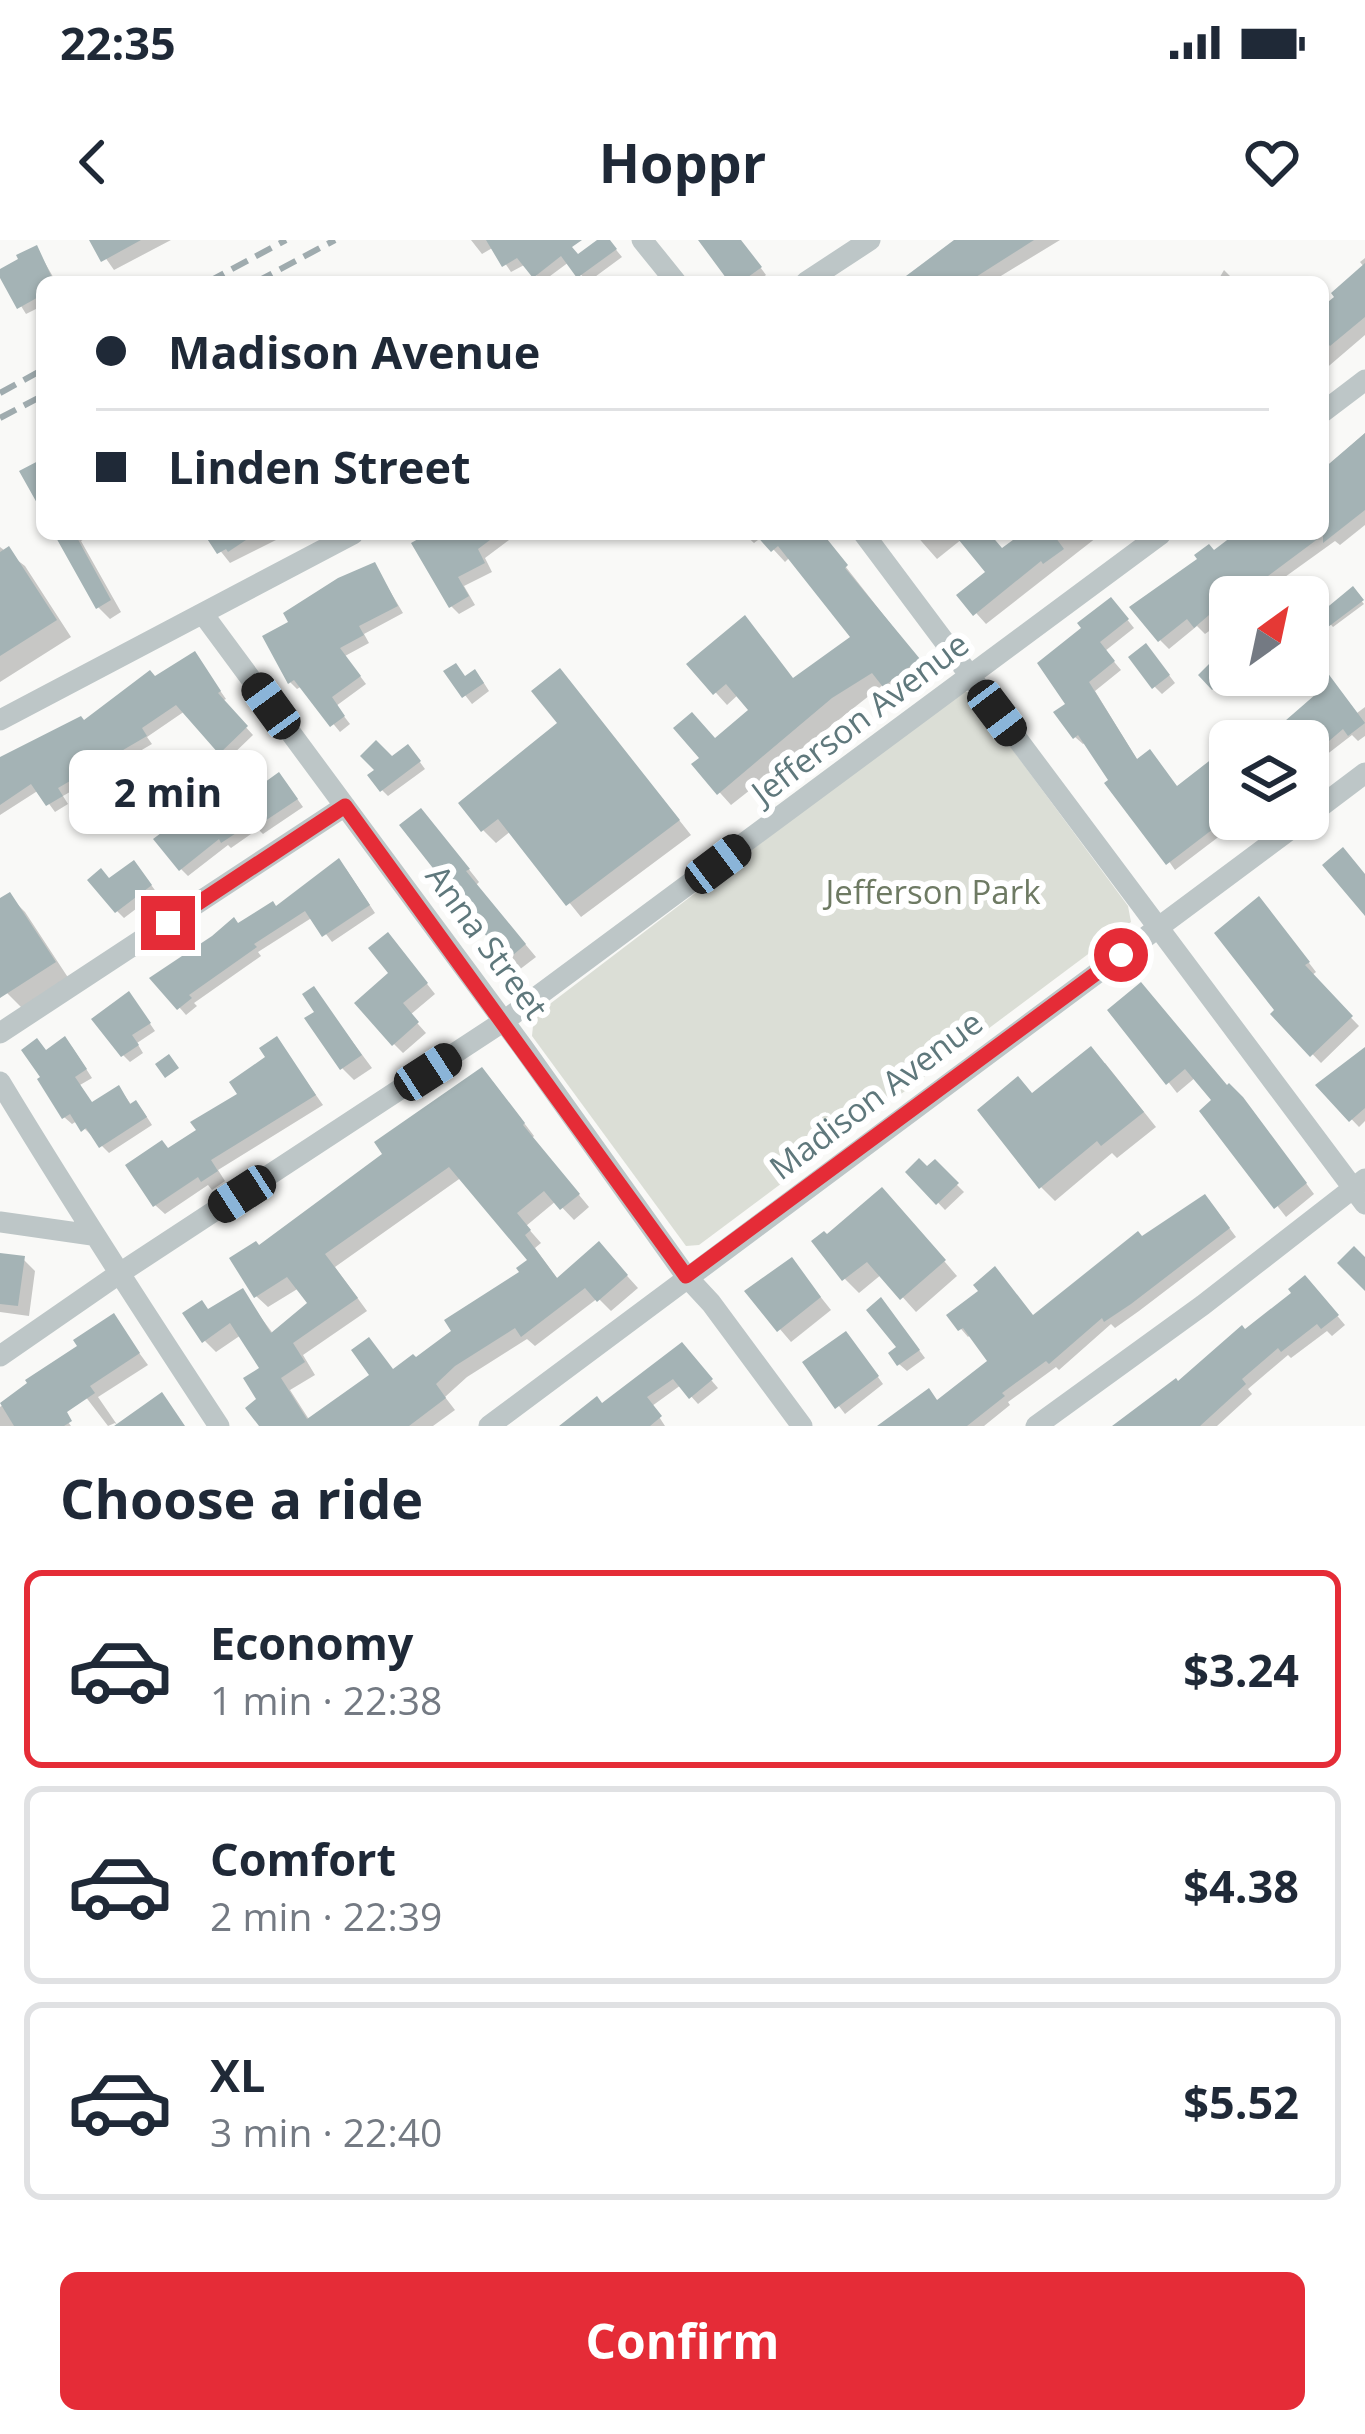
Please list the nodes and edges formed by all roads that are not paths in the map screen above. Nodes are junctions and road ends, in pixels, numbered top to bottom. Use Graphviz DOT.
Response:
graph roads {
  1 [pos="642,240"];
  2 [pos="870,240"];
  3 [pos="671,276"];
  4 [pos="815,276"];
  5 [pos="1365,380"];
  6 [pos="1329,407"];
  7 [pos="342,540"];
  8 [pos="868,540"];
  9 [pos="1153,540"];
  10 [pos="203,614"];
  11 [pos="970,677"];
  12 [pos="0,720"];
  13 [pos="1365,773"];
  14 [pos="1329,800"];
  15 [pos="345,806"];
  16 [pos="1275,840"];
  17 [pos="1158,927"];
  18 [pos="504,1021"];
  19 [pos="0,1033"];
  20 [pos="0,1082"];
  21 [pos="1361,1191"];
  22 [pos="0,1222"];
  23 [pos="92,1234"];
  24 [pos="120,1273"];
  25 [pos="686,1276"];
  26 [pos="0,1356"];
  27 [pos="218,1426"];
  28 [pos="488,1426"];
  29 [pos="802,1426"];
  30 [pos="1036,1426"];
  1 -- 3 [label="street"];
  2 -- 4 [label="street"];
  5 -- 6 [label="street"];
  7 -- 10 [label="street"];
  8 -- 11 [label="street"];
  9 -- 11 [label="street, Jefferson Avenue"];
  10 -- 12 [label="street"];
  10 -- 15 [label="street, Anna Street"];
  11 -- 17 [label="street"];
  11 -- 18 [label="street, Jefferson Avenue"];
  13 -- 14 [label="street, Madison Avenue"];
  15 -- 18 [label="street, Anna Street"];
  15 -- 19 [label="street"];
  16 -- 17 [label="street, Madison Avenue"];
  17 -- 21 [label="street"];
  17 -- 25 [label="street, Madison Avenue"];
  18 -- 24 [label="street, Jefferson Avenue"];
  18 -- 25 [label="street, Anna Street"];
  20 -- 23 [label="street"];
  21 -- 30 [label="street"];
  22 -- 23 [label="street"];
  23 -- 24 [label="street"];
  24 -- 26 [label="street, Jefferson Avenue"];
  24 -- 27 [label="street"];
  25 -- 28 [label="street, Madison Avenue"];
  25 -- 29 [label="street, Anna Street"];
}
